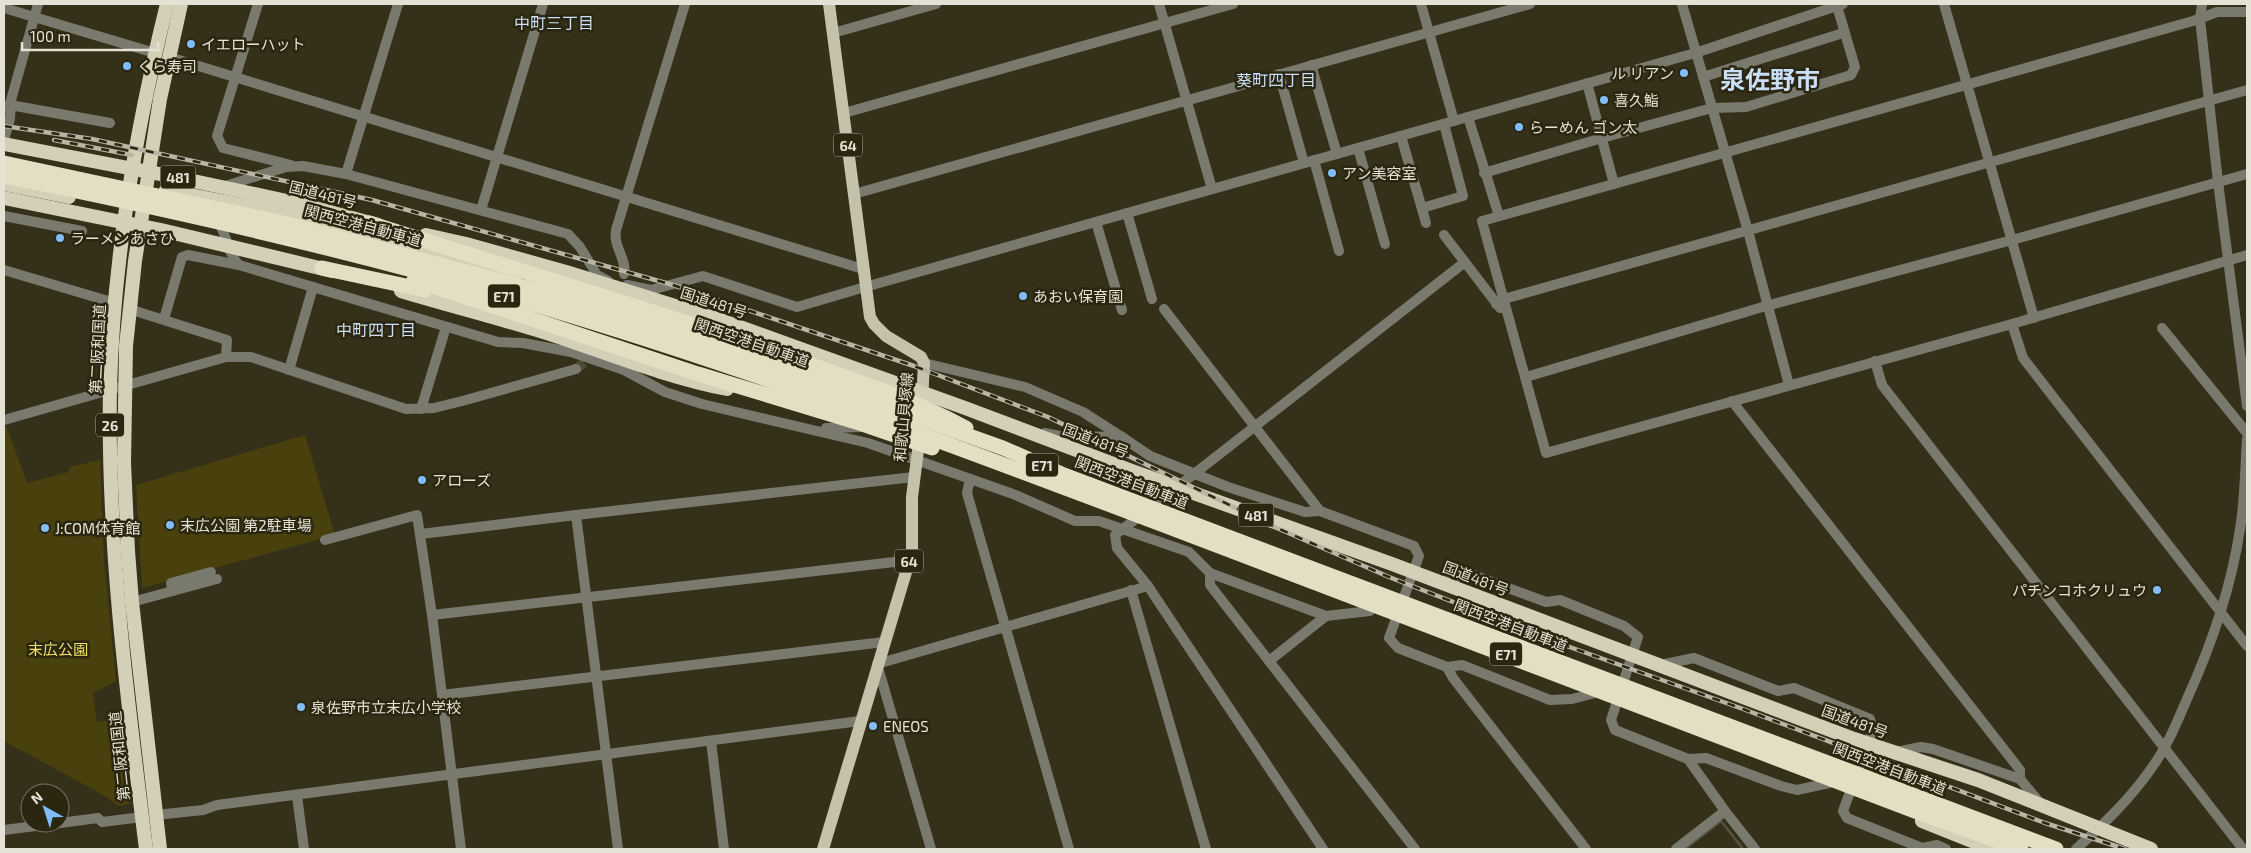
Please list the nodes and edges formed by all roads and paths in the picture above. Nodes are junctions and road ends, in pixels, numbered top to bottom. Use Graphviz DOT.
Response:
graph roads {
  1 [pos="38,4"];
  2 [pos="167,4"];
  3 [pos="182,4"];
  4 [pos="258,4"];
  5 [pos="398,4"];
  6 [pos="543,4"];
  7 [pos="686,4"];
  8 [pos="829,4"];
  9 [pos="936,4"];
  10 [pos="1158,4"];
  11 [pos="1233,4"];
  12 [pos="1421,4"];
  13 [pos="1530,4"];
  14 [pos="1682,4"];
  15 [pos="1944,4"];
  16 [pos="2202,4"];
  17 [pos="1840,5"];
  18 [pos="4,8"];
  19 [pos="2247,12"];
  20 [pos="34,16"];
  21 [pos="2200,19"];
  22 [pos="1164,23"];
  23 [pos="1429,32"];
  24 [pos="833,33"];
  25 [pos="1843,33"];
  26 [pos="155,53"];
  27 [pos="1695,53"];
  28 [pos="169,57"];
  29 [pos="1311,65"];
  30 [pos="1279,74"];
  31 [pos="237,78"];
  32 [pos="1703,78"];
  33 [pos="1587,83"];
  34 [pos="1967,84"];
  35 [pos="2247,90"];
  36 [pos="2210,100"];
  37 [pos="1185,101"];
  38 [pos="7,105"];
  39 [pos="1712,108"];
  40 [pos="844,113"];
  41 [pos="363,116"];
  42 [pos="1468,117"];
  43 [pos="110,123"];
  44 [pos="1449,123"];
  45 [pos="1401,136"];
  46 [pos="1602,138"];
  47 [pos="4,142"];
  48 [pos="1358,148"];
  49 [pos="1724,153"];
  50 [pos="1337,154"];
  51 [pos="497,157"];
  52 [pos="4,158"];
  53 [pos="1309,162"];
  54 [pos="1988,162"];
  55 [pos="4,163"];
  56 [pos="297,166"];
  57 [pos="1484,173"];
  58 [pos="346,174"];
  59 [pos="2247,174"];
  60 [pos="4,176"];
  61 [pos="2218,182"];
  62 [pos="131,183"];
  63 [pos="4,184"];
  64 [pos="1614,184"];
  65 [pos="147,187"];
  66 [pos="1212,189"];
  67 [pos="854,194"];
  68 [pos="190,195"];
  69 [pos="626,196"];
  70 [pos="4,198"];
  71 [pos="126,208"];
  72 [pos="1422,208"];
  73 [pos="481,210"];
  74 [pos="143,211"];
  75 [pos="1127,213"];
  76 [pos="4,216"];
  77 [pos="1499,216"];
  78 [pos="1096,222"];
  79 [pos="1426,223"];
  80 [pos="221,227"];
  81 [pos="366,228"];
  82 [pos="82,231"];
  83 [pos="1748,231"];
  84 [pos="1444,235"];
  85 [pos="2012,240"];
  86 [pos="1385,244"];
  87 [pos="1339,251"];
  88 [pos="2247,256"];
  89 [pos="2228,261"];
  90 [pos="369,262"];
  91 [pos="1465,262"];
  92 [pos="239,265"];
  93 [pos="322,268"];
  94 [pos="863,269"];
  95 [pos="4,270"];
  96 [pos="624,274"];
  97 [pos="313,287"];
  98 [pos="865,287"];
  99 [pos="1152,299"];
  100 [pos="470,300"];
  101 [pos="1500,301"];
  102 [pos="116,303"];
  103 [pos="1766,306"];
  104 [pos="129,309"];
  105 [pos="1164,309"];
  106 [pos="1122,310"];
  107 [pos="2034,318"];
  108 [pos="164,319"];
  109 [pos="2012,324"];
  110 [pos="446,327"];
  111 [pos="2162,328"];
  112 [pos="226,357"];
  113 [pos="1874,361"];
  114 [pos="838,362"];
  115 [pos="924,363"];
  116 [pos="576,369"];
  117 [pos="289,370"];
  118 [pos="1526,377"];
  119 [pos="1789,385"];
  120 [pos="126,386"];
  121 [pos="110,390"];
  122 [pos="923,394"];
  123 [pos="1732,401"];
  124 [pos="2247,406"];
  125 [pos="421,409"];
  126 [pos="838,411"];
  127 [pos="756,416"];
  128 [pos="4,420"];
  129 [pos="883,426"];
  130 [pos="1255,426"];
  131 [pos="1017,428"];
  132 [pos="2247,433"];
  133 [pos="1122,437"];
  134 [pos="2247,438"];
  135 [pos="920,440"];
  136 [pos="1003,448"];
  137 [pos="918,460"];
  138 [pos="991,461"];
  139 [pos="1194,474"];
  140 [pos="914,477"];
  141 [pos="970,479"];
  142 [pos="1177,486"];
  143 [pos="1320,511"];
  144 [pos="576,515"];
  145 [pos="1128,525"];
  146 [pos="421,534"];
  147 [pos="325,540"];
  148 [pos="909,562"];
  149 [pos="1414,572"];
  150 [pos="1210,573"];
  151 [pos="214,576"];
  152 [pos="1435,580"];
  153 [pos="1148,586"];
  154 [pos="1132,590"];
  155 [pos="586,596"];
  156 [pos="132,602"];
  157 [pos="1370,611"];
  158 [pos="2222,613"];
  159 [pos="432,615"];
  160 [pos="1326,616"];
  161 [pos="1395,621"];
  162 [pos="1004,626"];
  163 [pos="2247,628"];
  164 [pos="2240,637"];
  165 [pos="884,642"];
  166 [pos="2247,646"];
  167 [pos="1633,654"];
  168 [pos="1269,661"];
  169 [pos="878,664"];
  170 [pos="1660,665"];
  171 [pos="1447,667"];
  172 [pos="597,676"];
  173 [pos="1595,694"];
  174 [pos="442,696"];
  175 [pos="1617,702"];
  176 [pos="860,721"];
  177 [pos="711,741"];
  178 [pos="1868,744"];
  179 [pos="2165,748"];
  180 [pos="1895,753"];
  181 [pos="607,755"];
  182 [pos="1688,759"];
  183 [pos="452,775"];
  184 [pos="2020,779"];
  185 [pos="1829,783"];
  186 [pos="1850,792"];
  187 [pos="297,796"];
  188 [pos="2040,803"];
  189 [pos="1725,811"];
  190 [pos="149,816"];
  191 [pos="70,822"];
  192 [pos="20,828"];
  193 [pos="2099,828"];
  194 [pos="4,830"];
  195 [pos="146,849"];
  196 [pos="160,849"];
  197 [pos="304,849"];
  198 [pos="461,849"];
  199 [pos="618,849"];
  200 [pos="724,849"];
  201 [pos="823,849"];
  202 [pos="931,849"];
  203 [pos="1069,849"];
  204 [pos="1206,849"];
  205 [pos="1323,849"];
  206 [pos="1415,849"];
  207 [pos="1586,849"];
  208 [pos="1676,849"];
  209 [pos="1755,849"];
  210 [pos="1923,849"];
  211 [pos="1946,849"];
  212 [pos="1992,849"];
  213 [pos="2021,849"];
  214 [pos="2056,849"];
  215 [pos="2076,849"];
  216 [pos="2151,849"];
  217 [pos="2243,849"];
  1 -- 20 [label="street"];
  2 -- 26 [label="highway, 第二阪和国道 / 26"];
  3 -- 28 [label="highway, 第二阪和国道 / 26"];
  4 -- 31 [label="street"];
  5 -- 41 [label="street"];
  6 -- 51 [label="street"];
  7 -- 69 [label="street"];
  8 -- 24 [label="main road, 和歌山貝塚線 / 64"];
  9 -- 24 [label="street"];
  10 -- 22 [label="street"];
  11 -- 22 [label="street"];
  12 -- 23 [label="street"];
  13 -- 23 [label="street"];
  14 -- 27 [label="street"];
  15 -- 34 [label="street"];
  16 -- 21 [label="street"];
  17 -- 25 [label="street"];
  17 -- 27 [label="street"];
  18 -- 20 [label="street"];
  19 -- 21 [label="street"];
  20 -- 26 [label="street"];
  20 -- 38 [label="street"];
  21 -- 34 [label="street"];
  21 -- 36 [label="street"];
  22 -- 37 [label="street"];
  22 -- 40 [label="street"];
  23 -- 29 [label="street"];
  23 -- 44 [label="street"];
  24 -- 40 [label="main road, 和歌山貝塚線 / 64"];
  25 -- 32 [label="street"];
  25 -- 39 [label="street"];
  26 -- 62 [label="highway, 第二阪和国道 / 26"];
  27 -- 32 [label="street"];
  27 -- 33 [label="street"];
  28 -- 31 [label="street"];
  28 -- 65 [label="highway, 第二阪和国道 / 26"];
  29 -- 30 [label="street"];
  29 -- 50 [label="street"];
  30 -- 37 [label="street"];
  30 -- 53 [label="street"];
  31 -- 41 [label="street"];
  31 -- 56 [label="street"];
  32 -- 39 [label="street"];
  33 -- 42 [label="street"];
  33 -- 46 [label="street"];
  34 -- 49 [label="street"];
  34 -- 54 [label="street"];
  35 -- 36 [label="street"];
  36 -- 54 [label="street"];
  36 -- 61 [label="street"];
  37 -- 66 [label="street"];
  37 -- 67 [label="street"];
  38 -- 43 [label="street"];
  38 -- 47 [label="street"];
  39 -- 46 [label="street"];
  39 -- 49 [label="street"];
  40 -- 67 [label="main road, 和歌山貝塚線 / 64"];
  41 -- 51 [label="street"];
  41 -- 58 [label="street"];
  42 -- 44 [label="street"];
  42 -- 57 [label="street"];
  44 -- 45 [label="street"];
  44 -- 72 [label="street"];
  45 -- 48 [label="street"];
  45 -- 72 [label="street"];
  46 -- 57 [label="street"];
  46 -- 64 [label="street"];
  47 -- 81 [label="highway, 国道481号 / 481"];
  48 -- 50 [label="street"];
  48 -- 86 [label="street"];
  49 -- 64 [label="street"];
  49 -- 83 [label="street"];
  50 -- 53 [label="street"];
  51 -- 69 [label="street"];
  51 -- 73 [label="street"];
  52 -- 62 [label="highway, 481"];
  53 -- 66 [label="street"];
  53 -- 87 [label="street"];
  54 -- 83 [label="street"];
  54 -- 85 [label="street"];
  55 -- 136 [label="highway, 関西空港自動車道 / E71"];
  56 -- 58 [label="street"];
  56 -- 68 [label="street"];
  57 -- 77 [label="street"];
  58 -- 73 [label="street"];
  59 -- 61 [label="street"];
  60 -- 138 [label="highway, 関西空港自動車道 / E71"];
  61 -- 85 [label="street"];
  61 -- 89 [label="street"];
  62 -- 65 [label="highway, 481"];
  62 -- 71 [label="highway, 第二阪和国道 / 26"];
  63 -- 71 [label="highway"];
  64 -- 77 [label="street"];
  65 -- 68 [label="highway, 481"];
  65 -- 74 [label="highway, 第二阪和国道 / 26"];
  66 -- 75 [label="street"];
  67 -- 94 [label="main road, 和歌山貝塚線 / 64"];
  68 -- 81 [label="highway, 481"];
  69 -- 94 [label="street"];
  69 -- 96 [label="street"];
  70 -- 93 [label="highway"];
  71 -- 74 [label="highway"];
  71 -- 102 [label="highway, 第二阪和国道 / 26"];
  72 -- 79 [label="street"];
  73 -- 98 [label="street"];
  74 -- 80 [label="highway"];
  74 -- 104 [label="highway, 第二阪和国道 / 26"];
  75 -- 78 [label="street"];
  75 -- 99 [label="street"];
  76 -- 82 [label="street"];
  77 -- 101 [label="street"];
  78 -- 98 [label="street"];
  78 -- 106 [label="street"];
  80 -- 90 [label="highway"];
  80 -- 92 [label="street"];
  81 -- 114 [label="highway, 481"];
  81 -- 114 [label="highway, 国道481号 / 481"];
  81 -- 136 [label="highway"];
  83 -- 101 [label="street"];
  83 -- 103 [label="street"];
  84 -- 91 [label="street"];
  85 -- 103 [label="street"];
  85 -- 107 [label="street"];
  88 -- 89 [label="street"];
  89 -- 107 [label="street"];
  89 -- 124 [label="street"];
  90 -- 100 [label="highway"];
  90 -- 126 [label="highway"];
  91 -- 101 [label="street"];
  91 -- 130 [label="street"];
  92 -- 97 [label="street"];
  92 -- 108 [label="street"];
  93 -- 100 [label="highway"];
  93 -- 126 [label="highway"];
  94 -- 98 [label="main road, 和歌山貝塚線 / 64"];
  95 -- 102 [label="street"];
  97 -- 110 [label="street"];
  97 -- 117 [label="street"];
  98 -- 115 [label="main road, 和歌山貝塚線 / 64"];
  100 -- 138 [label="highway"];
  101 -- 118 [label="street"];
  102 -- 121 [label="highway, 第二阪和国道 / 26"];
  103 -- 118 [label="street"];
  103 -- 119 [label="street"];
  104 -- 108 [label="street"];
  104 -- 120 [label="highway, 第二阪和国道 / 26"];
  105 -- 130 [label="street"];
  107 -- 109 [label="street"];
  108 -- 112 [label="street"];
  109 -- 113 [label="street"];
  109 -- 158 [label="street"];
  110 -- 125 [label="street"];
  110 -- 127 [label="street"];
  111 -- 132 [label="street"];
  112 -- 117 [label="street"];
  112 -- 120 [label="street"];
  113 -- 119 [label="street"];
  113 -- 179 [label="street"];
  114 -- 122 [label="highway, 国道481号 / 481"];
  115 -- 122 [label="main road, 和歌山貝塚線 / 64"];
  115 -- 133 [label="street"];
  116 -- 125 [label="street"];
  117 -- 125 [label="street"];
  118 -- 123 [label="street"];
  119 -- 123 [label="street"];
  120 -- 121 [label="street"];
  120 -- 156 [label="highway, 第二阪和国道 / 26"];
  121 -- 128 [label="street"];
  121 -- 190 [label="highway, 第二阪和国道 / 26"];
  122 -- 131 [label="highway, 国道481号 / 481"];
  122 -- 135 [label="main road, 和歌山貝塚線 / 64"];
  123 -- 184 [label="street"];
  126 -- 129 [label="highway"];
  127 -- 129 [label="street"];
  127 -- 137 [label="street"];
  129 -- 135 [label="highway"];
  130 -- 139 [label="street"];
  130 -- 143 [label="street"];
  131 -- 133 [label="street"];
  131 -- 142 [label="highway, 国道481号 / 481"];
  133 -- 139 [label="street"];
  134 -- 158 [label="street"];
  135 -- 137 [label="main road, 和歌山貝塚線 / 64"];
  135 -- 145 [label="highway"];
  136 -- 214 [label="highway, 関西空港自動車道 / E71"];
  137 -- 140 [label="main road, 和歌山貝塚線 / 64"];
  137 -- 141 [label="street"];
  138 -- 213 [label="highway, 関西空港自動車道 / E71"];
  139 -- 142 [label="street"];
  139 -- 143 [label="street"];
  140 -- 144 [label="street"];
  140 -- 148 [label="main road, 和歌山貝塚線 / 64"];
  141 -- 145 [label="street"];
  141 -- 162 [label="street"];
  142 -- 145 [label="street"];
  142 -- 149 [label="highway, 国道481号 / 481"];
  143 -- 149 [label="street"];
  144 -- 146 [label="street"];
  144 -- 155 [label="street"];
  145 -- 150 [label="street"];
  145 -- 153 [label="street"];
  145 -- 157 [label="highway"];
  146 -- 147 [label="street"];
  146 -- 159 [label="street"];
  148 -- 155 [label="street"];
  148 -- 165 [label="main road, 和歌山貝塚線 / 64"];
  149 -- 152 [label="highway, 国道481号 / 481"];
  149 -- 161 [label="street"];
  150 -- 160 [label="street"];
  150 -- 168 [label="street"];
  151 -- 156 [label="street"];
  152 -- 167 [label="highway, 国道481号 / 481"];
  152 -- 167 [label="street"];
  153 -- 154 [label="street"];
  153 -- 205 [label="street"];
  154 -- 162 [label="street"];
  154 -- 204 [label="street"];
  155 -- 159 [label="street"];
  155 -- 172 [label="street"];
  156 -- 190 [label="highway, 第二阪和国道 / 26"];
  157 -- 160 [label="street"];
  157 -- 161 [label="highway"];
  158 -- 164 [label="street"];
  158 -- 179 [label="street"];
  159 -- 174 [label="street"];
  160 -- 168 [label="street"];
  161 -- 171 [label="street"];
  161 -- 173 [label="highway"];
  162 -- 169 [label="street"];
  162 -- 203 [label="street"];
  163 -- 164 [label="street"];
  164 -- 166 [label="street"];
  165 -- 169 [label="main road, 和歌山貝塚線 / 64"];
  165 -- 172 [label="street"];
  167 -- 170 [label="highway, 国道481号 / 481"];
  167 -- 175 [label="street"];
  168 -- 206 [label="street"];
  169 -- 176 [label="main road, 和歌山貝塚線 / 64"];
  169 -- 202 [label="street"];
  170 -- 178 [label="highway, 国道481号 / 481"];
  170 -- 178 [label="street"];
  171 -- 173 [label="street"];
  171 -- 207 [label="street"];
  172 -- 174 [label="street"];
  172 -- 181 [label="street"];
  173 -- 175 [label="highway"];
  174 -- 183 [label="street"];
  175 -- 182 [label="street"];
  175 -- 185 [label="highway"];
  176 -- 177 [label="street"];
  176 -- 201 [label="main road, 和歌山貝塚線 / 64"];
  177 -- 181 [label="street"];
  177 -- 200 [label="street"];
  178 -- 180 [label="highway, 国道481号 / 481"];
  178 -- 186 [label="street"];
  179 -- 193 [label="street"];
  179 -- 217 [label="street"];
  180 -- 184 [label="street"];
  180 -- 188 [label="highway, 国道481号 / 481"];
  181 -- 183 [label="street"];
  181 -- 199 [label="street"];
  182 -- 185 [label="street"];
  182 -- 189 [label="street"];
  183 -- 187 [label="street"];
  183 -- 198 [label="street"];
  184 -- 188 [label="street"];
  185 -- 186 [label="highway"];
  186 -- 210 [label="street"];
  186 -- 212 [label="highway"];
  187 -- 190 [label="street"];
  187 -- 197 [label="street"];
  188 -- 193 [label="highway, 国道481号 / 481"];
  189 -- 208 [label="street"];
  189 -- 209 [label="street"];
  190 -- 191 [label="street"];
  190 -- 195 [label="highway, 第二阪和国道 / 26"];
  190 -- 196 [label="highway, 第二阪和国道 / 26"];
  192 -- 194 [label="street"];
  193 -- 215 [label="street"];
  193 -- 216 [label="highway, 国道481号 / 481"];
  210 -- 211 [label="street"];
}
